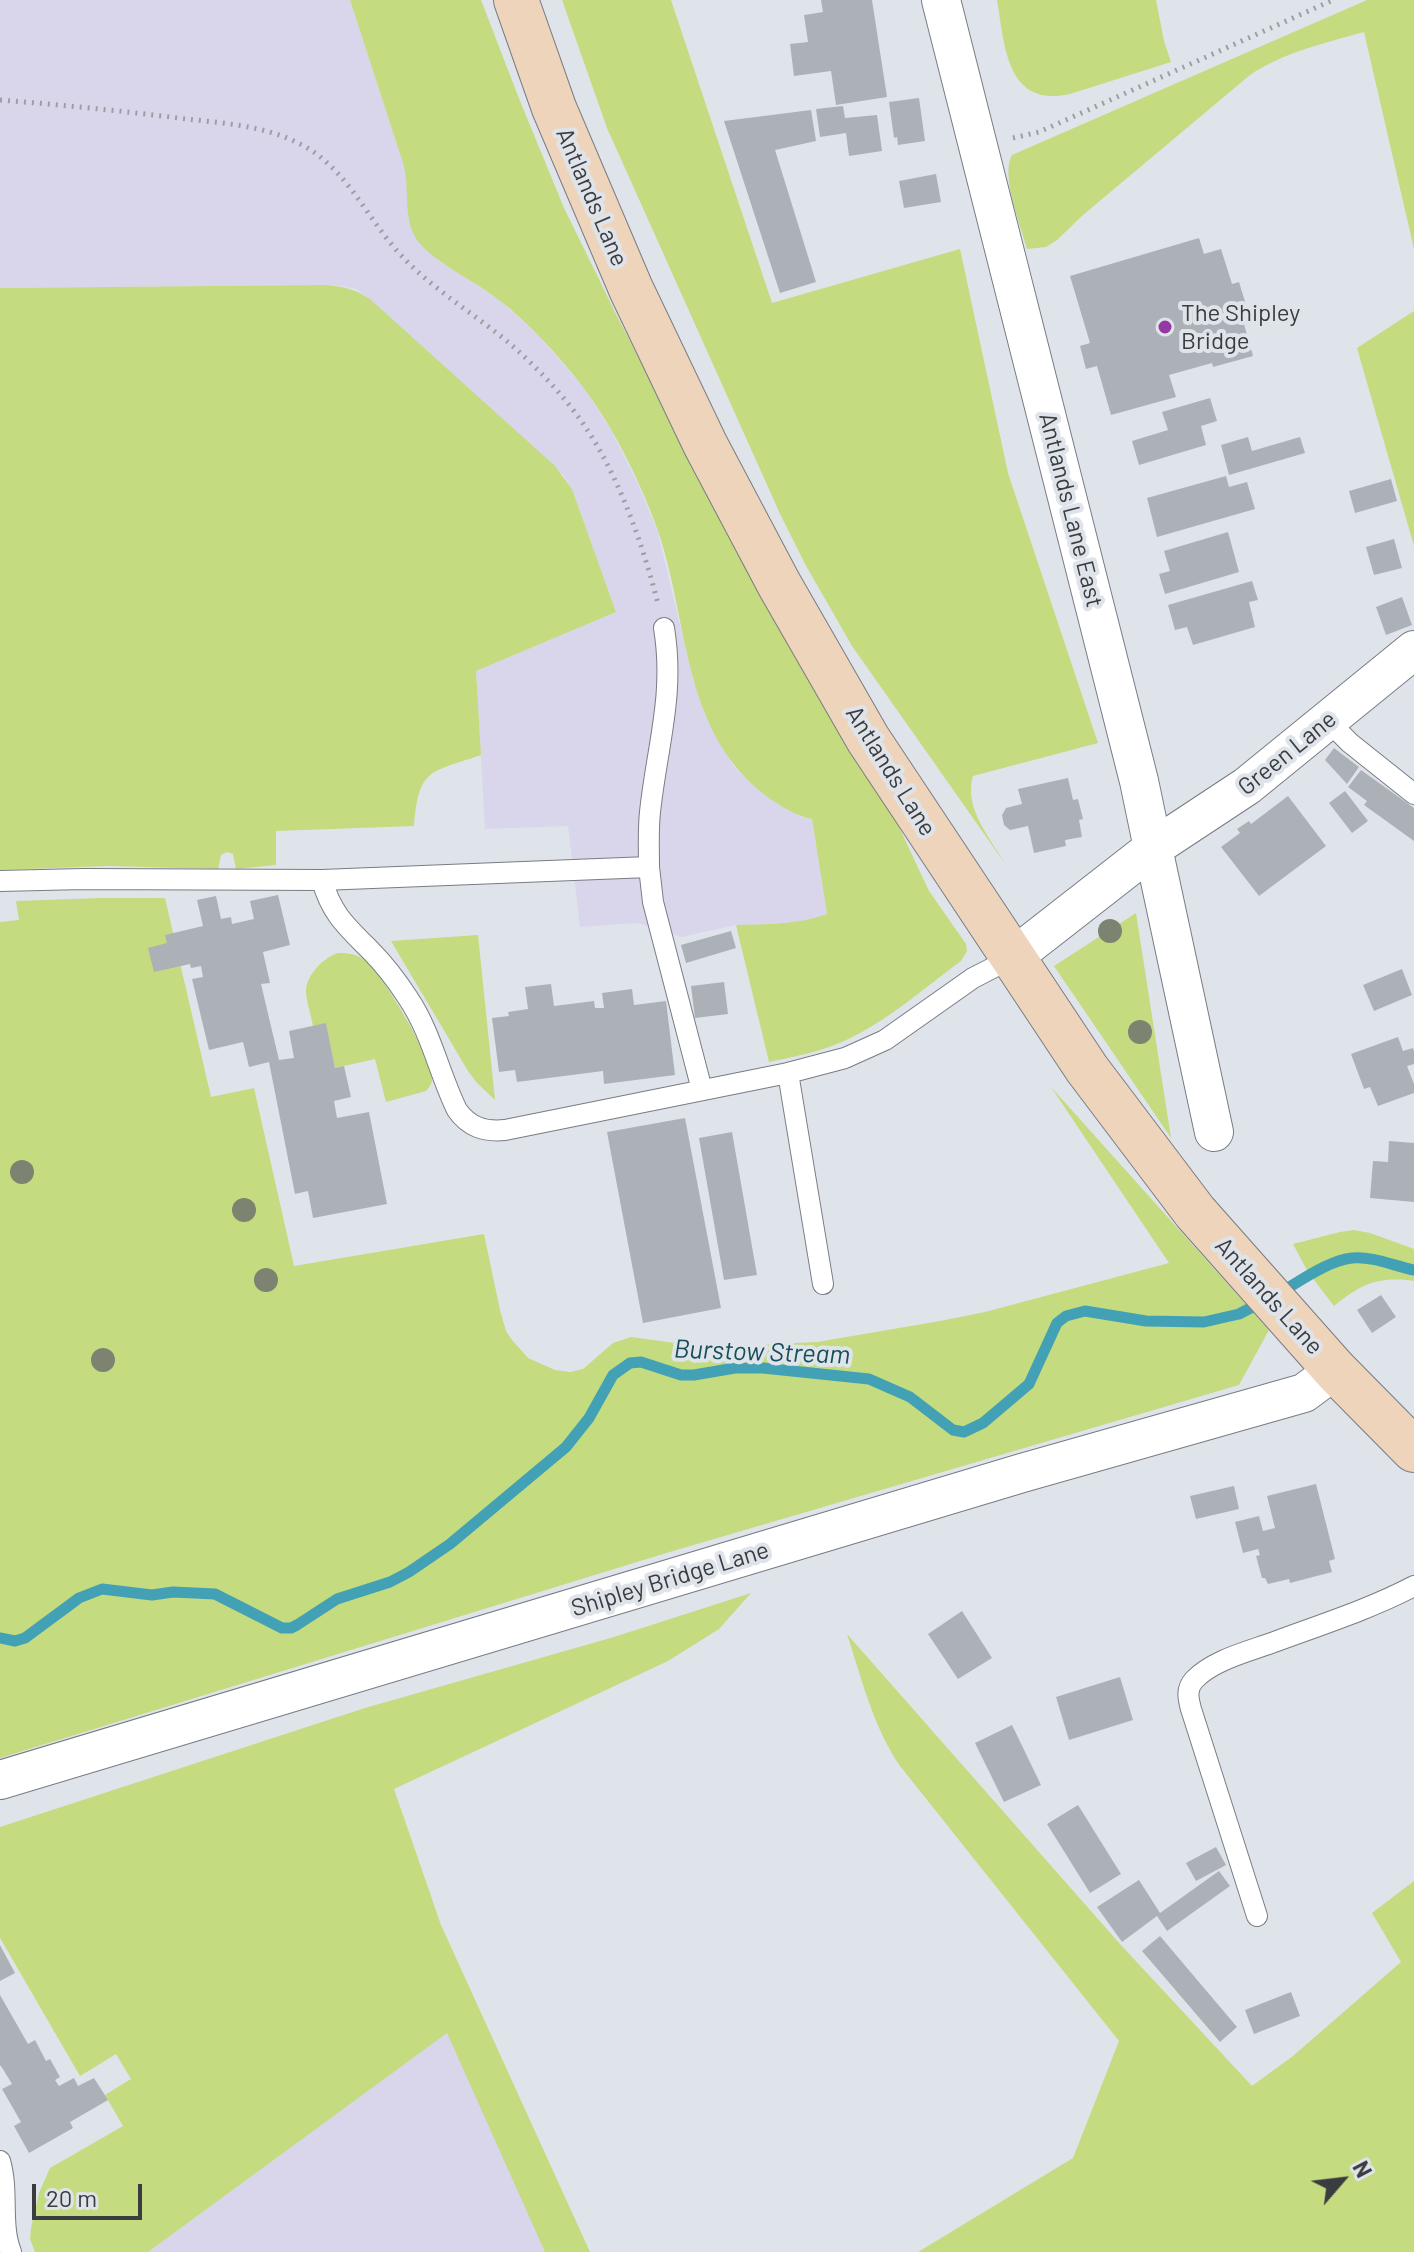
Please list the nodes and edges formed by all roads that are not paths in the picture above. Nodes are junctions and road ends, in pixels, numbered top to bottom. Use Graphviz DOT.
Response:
graph roads {
  1 [pos="516,0"];
  2 [pos="941,0"];
  3 [pos="664,628"];
  4 [pos="1414,650"];
  5 [pos="1328,721"];
  6 [pos="1414,794"];
  7 [pos="1153,848"];
  8 [pos="649,867"];
  9 [pos="322,880"];
  10 [pos="0,881"];
  11 [pos="1012,958"];
  12 [pos="788,1073"];
  13 [pos="702,1090"];
  14 [pos="1214,1132"];
  15 [pos="823,1284"];
  16 [pos="1335,1370"];
  17 [pos="1414,1450"];
  18 [pos="1414,1586"];
  19 [pos="0,1780"];
  20 [pos="1257,1916"];
  21 [pos="0,2161"];
  22 [pos="11,2252"];
  1 -- 11 [label="main road, Antlands Lane"];
  2 -- 7 [label="street, Antlands Lane East"];
  3 -- 8 [label="lane"];
  4 -- 5 [label="street, Green Lane"];
  5 -- 6 [label="lane"];
  5 -- 7 [label="street, Green Lane"];
  7 -- 11 [label="street"];
  7 -- 14 [label="street, Antlands Lane East"];
  8 -- 9 [label="lane"];
  8 -- 13 [label="lane"];
  9 -- 10 [label="lane"];
  9 -- 13 [label="lane"];
  11 -- 12 [label="lane"];
  11 -- 16 [label="main road, Antlands Lane"];
  12 -- 13 [label="lane"];
  12 -- 15 [label="lane"];
  16 -- 17 [label="main road, Antlands Lane"];
  16 -- 19 [label="street, Shipley Bridge Lane"];
  18 -- 20 [label="lane"];
  21 -- 22 [label="lane"];
}
